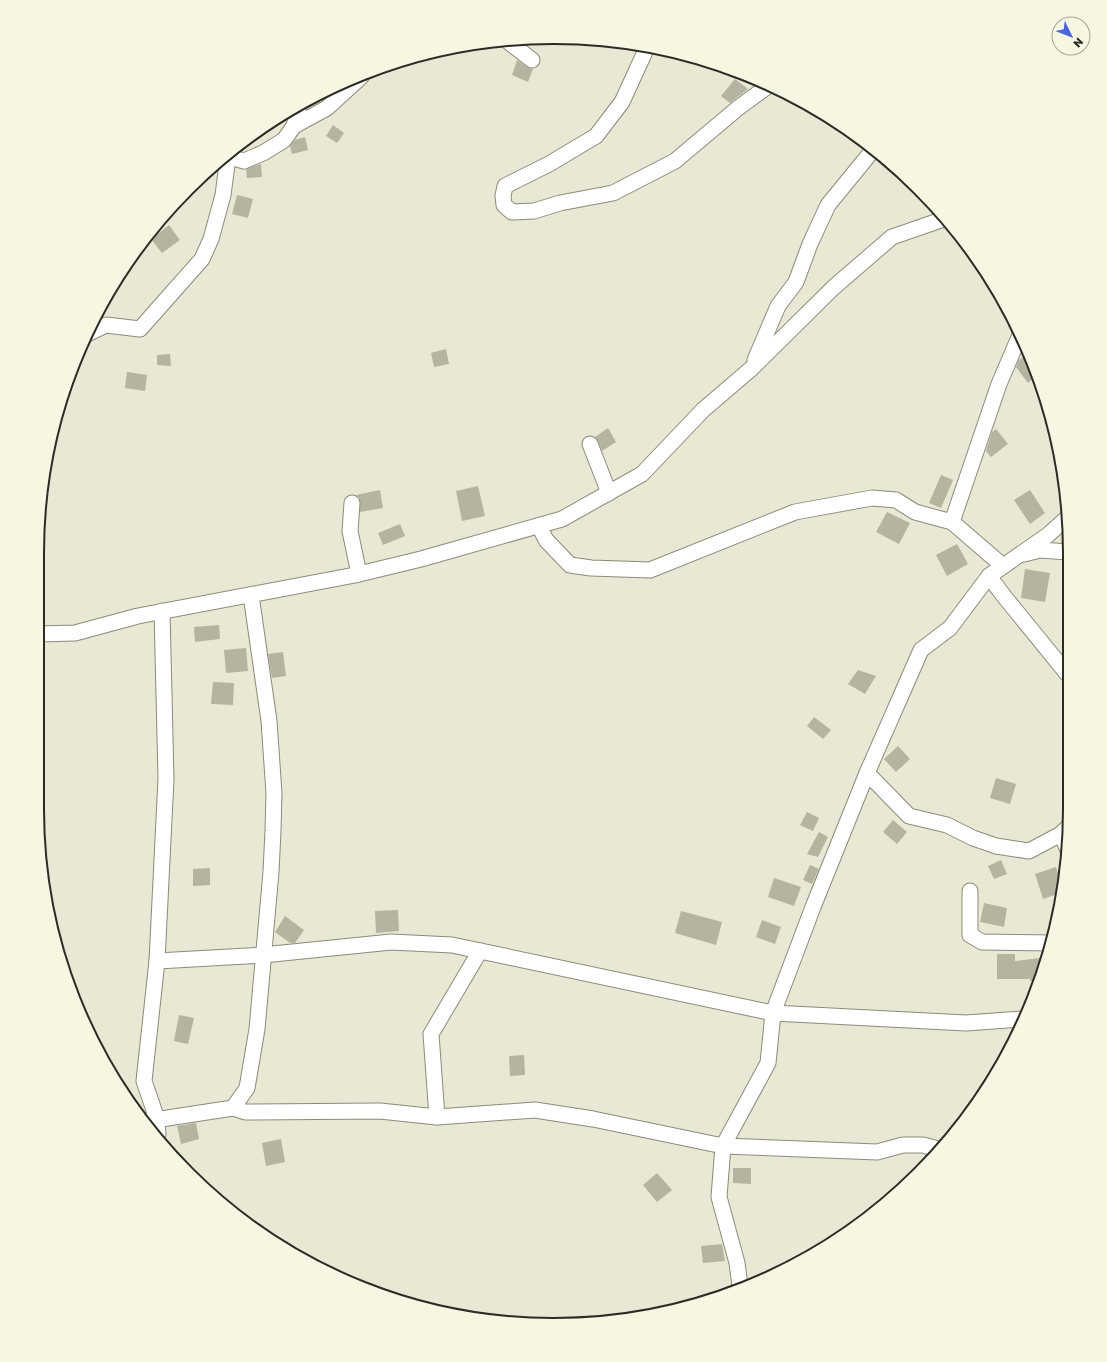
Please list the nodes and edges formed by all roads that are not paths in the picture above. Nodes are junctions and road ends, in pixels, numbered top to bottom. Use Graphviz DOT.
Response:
graph roads {
  1 [pos="513,46"];
  2 [pos="644,52"];
  3 [pos="532,60"];
  4 [pos="350,87"];
  5 [pos="763,90"];
  6 [pos="297,113"];
  7 [pos="294,126"];
  8 [pos="870,154"];
  9 [pos="233,157"];
  10 [pos="226,163"];
  11 [pos="939,221"];
  12 [pos="97,329"];
  13 [pos="1017,343"];
  14 [pos="752,368"];
  15 [pos="590,444"];
  16 [pos="609,493"];
  17 [pos="352,502"];
  18 [pos="952,522"];
  19 [pos="1062,522"];
  20 [pos="539,526"];
  21 [pos="1063,552"];
  22 [pos="1020,555"];
  23 [pos="1003,566"];
  24 [pos="359,574"];
  25 [pos="989,576"];
  26 [pos="251,594"];
  27 [pos="162,611"];
  28 [pos="44,634"];
  29 [pos="1063,669"];
  30 [pos="867,773"];
  31 [pos="1062,832"];
  32 [pos="970,891"];
  33 [pos="1045,943"];
  34 [pos="480,951"];
  35 [pos="263,955"];
  36 [pos="156,961"];
  37 [pos="773,1013"];
  38 [pos="1017,1019"];
  39 [pos="233,1108"];
  40 [pos="437,1117"];
  41 [pos="152,1120"];
  42 [pos="723,1146"];
  43 [pos="934,1148"];
  44 [pos="740,1282"];
  1 -- 3 [label="street"];
  2 -- 5 [label="street"];
  4 -- 7 [label="street"];
  6 -- 7 [label="street"];
  7 -- 9 [label="street"];
  8 -- 14 [label="street"];
  10 -- 12 [label="street"];
  11 -- 14 [label="street"];
  13 -- 18 [label="street"];
  14 -- 16 [label="street"];
  15 -- 16 [label="street"];
  16 -- 20 [label="street"];
  17 -- 24 [label="street"];
  18 -- 20 [label="street"];
  18 -- 23 [label="street"];
  19 -- 22 [label="street"];
  20 -- 24 [label="street"];
  21 -- 22 [label="street"];
  22 -- 23 [label="street"];
  23 -- 25 [label="street"];
  24 -- 26 [label="street"];
  25 -- 29 [label="street"];
  25 -- 30 [label="street"];
  26 -- 27 [label="street"];
  26 -- 35 [label="street"];
  27 -- 28 [label="street"];
  27 -- 36 [label="street"];
  30 -- 31 [label="street"];
  30 -- 37 [label="street"];
  32 -- 33 [label="street"];
  34 -- 35 [label="street"];
  34 -- 37 [label="street"];
  34 -- 40 [label="street"];
  35 -- 36 [label="street"];
  35 -- 39 [label="street"];
  36 -- 41 [label="street"];
  37 -- 38 [label="street"];
  37 -- 42 [label="street"];
  39 -- 40 [label="street"];
  39 -- 41 [label="street"];
  40 -- 42 [label="street"];
  42 -- 43 [label="street"];
  42 -- 44 [label="street"];
}
